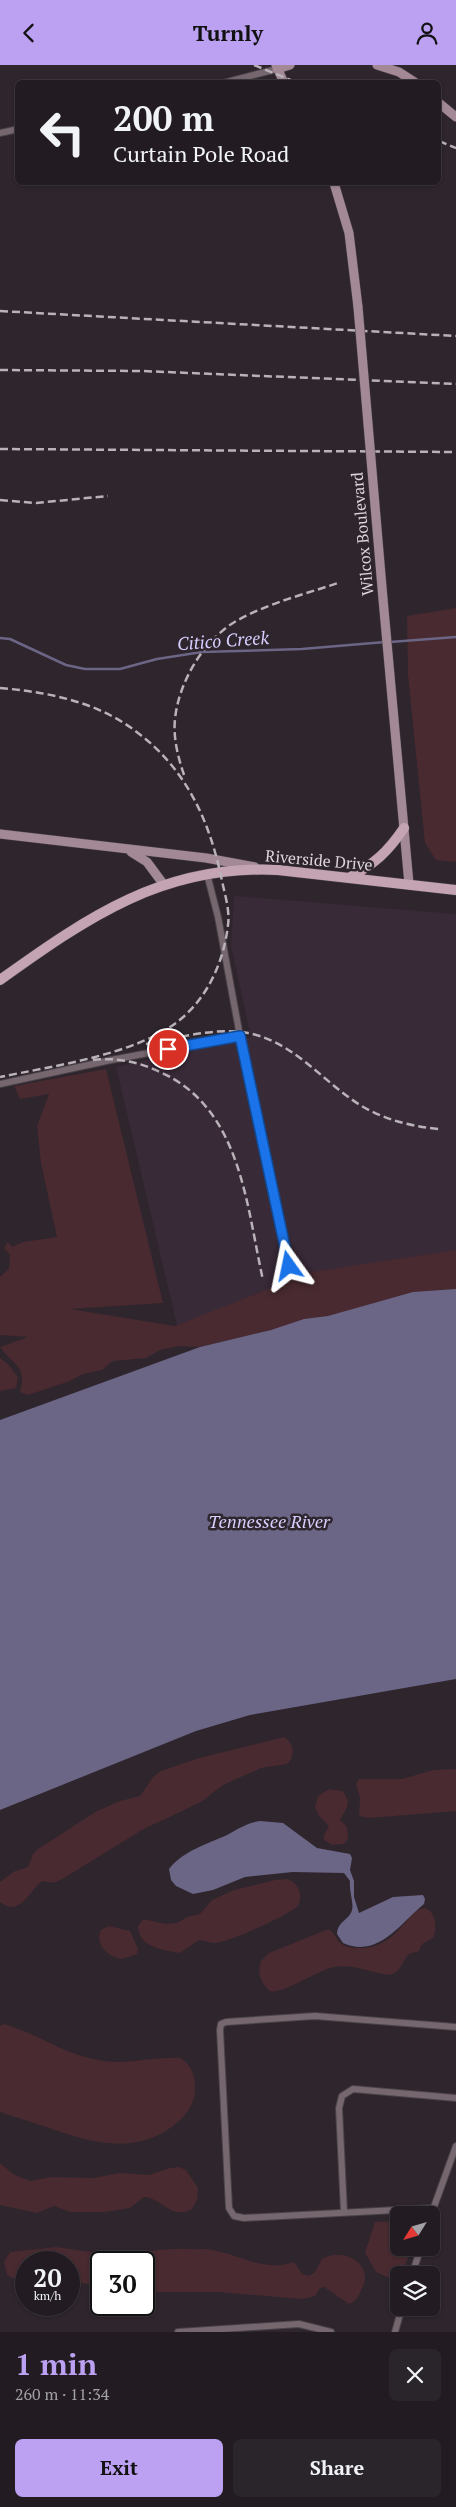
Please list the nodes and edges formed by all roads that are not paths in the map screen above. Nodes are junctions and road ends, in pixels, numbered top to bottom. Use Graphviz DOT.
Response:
graph roads {
  1 [pos="290,65"];
  2 [pos="377,65"];
  3 [pos="276,67"];
  4 [pos="233,80"];
  5 [pos="282,80"];
  6 [pos="411,80"];
  7 [pos="441,105"];
  8 [pos="456,117"];
  9 [pos="15,130"];
  10 [pos="0,133"];
  11 [pos="335,185"];
  12 [pos="404,828"];
  13 [pos="0,834"];
  14 [pos="129,850"];
  15 [pos="266,869"];
  16 [pos="206,874"];
  17 [pos="349,878"];
  18 [pos="164,885"];
  19 [pos="409,885"];
  20 [pos="456,890"];
  21 [pos="0,980"];
  22 [pos="240,1036"];
  23 [pos="0,1084"];
  24 [pos="289,1266"];
  25 [pos="456,2027"];
  26 [pos="456,2098"];
  27 [pos="456,2146"];
  28 [pos="434,2206"];
  29 [pos="390,2211"];
  30 [pos="344,2212"];
  31 [pos="399,2316"];
  32 [pos="178,2332"];
  33 [pos="331,2332"];
  34 [pos="395,2332"];
  1 -- 3 [label="main road"];
  2 -- 6 [label="main road"];
  3 -- 4 [label="street"];
  3 -- 5 [label="main road"];
  7 -- 8 [label="main road"];
  9 -- 10 [label="street"];
  11 -- 12 [label="main road, Wilcox Boulevard, bridge"];
  12 -- 17 [label="main road"];
  12 -- 19 [label="main road, Wilcox Boulevard"];
  13 -- 14 [label="main road"];
  14 -- 15 [label="main road"];
  14 -- 18 [label="main road"];
  15 -- 16 [label="main road, Riverside Drive"];
  15 -- 17 [label="main road, Riverside Drive"];
  16 -- 18 [label="main road, Riverside Drive"];
  16 -- 22 [label="street"];
  17 -- 19 [label="main road, Riverside Drive"];
  18 -- 21 [label="main road, Riverside Drive"];
  19 -- 20 [label="main road, Riverside Drive"];
  22 -- 23 [label="street"];
  22 -- 24 [label="street"];
  25 -- 30 [label="street"];
  26 -- 30 [label="street"];
  27 -- 28 [label="street"];
  29 -- 30 [label="street"];
  31 -- 34 [label="street"];
  32 -- 33 [label="street"];
}
